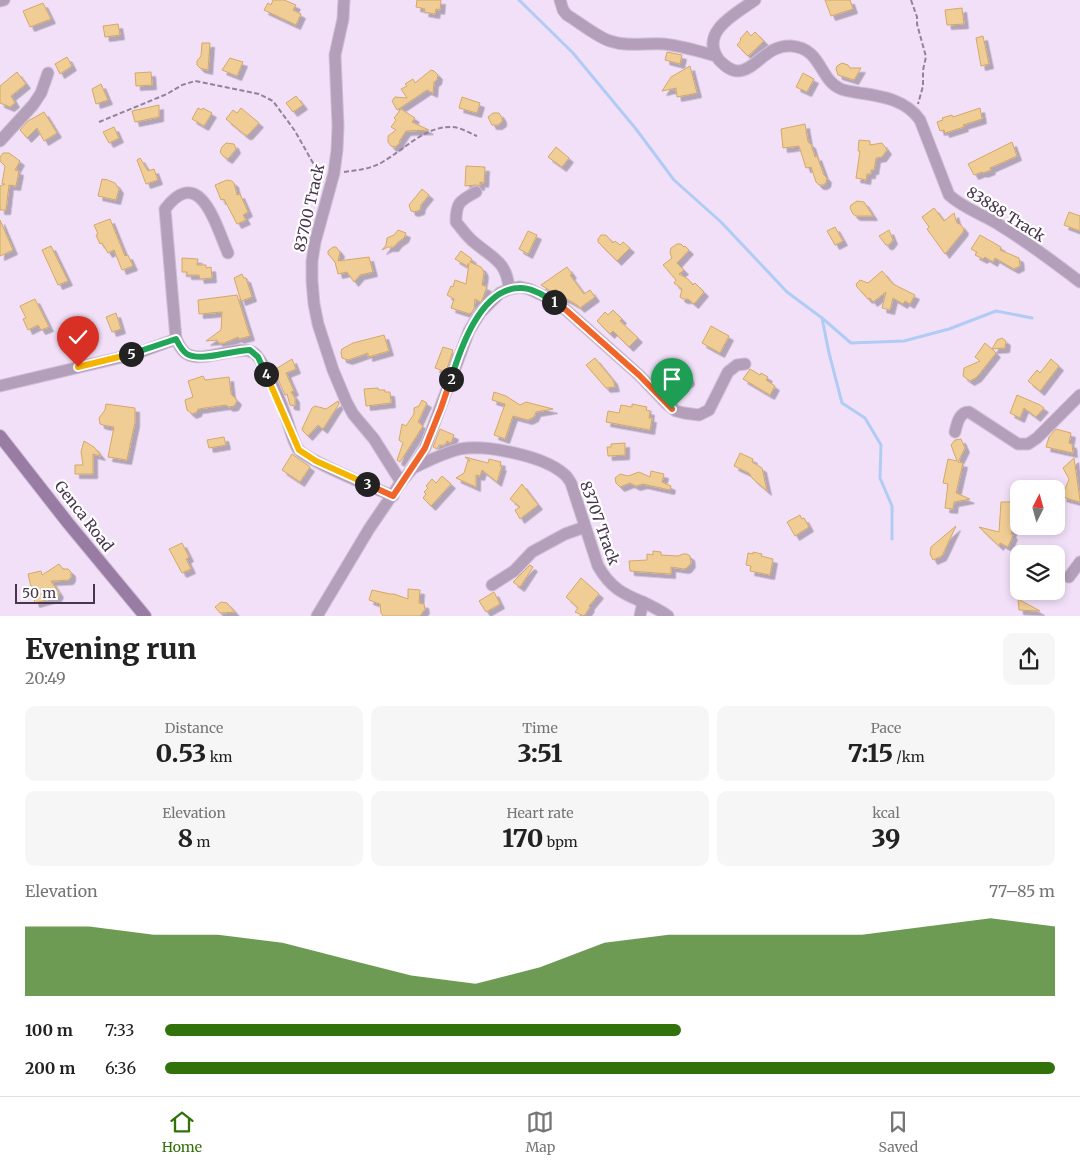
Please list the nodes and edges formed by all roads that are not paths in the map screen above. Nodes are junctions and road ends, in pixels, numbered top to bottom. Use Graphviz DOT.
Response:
graph roads {
  1 [pos="4,0"];
  2 [pos="344,0"];
  3 [pos="560,0"];
  4 [pos="755,0"];
  5 [pos="0,1"];
  6 [pos="716,56"];
  7 [pos="48,73"];
  8 [pos="0,141"];
  9 [pos="476,192"];
  10 [pos="228,253"];
  11 [pos="1080,282"];
  12 [pos="509,289"];
  13 [pos="176,339"];
  14 [pos="745,364"];
  15 [pos="0,386"];
  16 [pos="1080,395"];
  17 [pos="955,432"];
  18 [pos="0,436"];
  19 [pos="413,468"];
  20 [pos="401,482"];
  21 [pos="393,496"];
  22 [pos="585,527"];
  23 [pos="1080,562"];
  24 [pos="1069,577"];
  25 [pos="492,585"];
  26 [pos="643,602"];
  27 [pos="145,616"];
  28 [pos="317,616"];
  29 [pos="640,616"];
  30 [pos="668,616"];
  1 -- 5 [label="street"];
  2 -- 20 [label="street, 83700 Track"];
  3 -- 6 [label="street"];
  4 -- 6 [label="street"];
  6 -- 11 [label="street, 83888 Track"];
  7 -- 8 [label="street"];
  9 -- 12 [label="street"];
  10 -- 13 [label="street"];
  12 -- 14 [label="street"];
  12 -- 19 [label="street"];
  13 -- 15 [label="street"];
  13 -- 21 [label="street"];
  16 -- 17 [label="street"];
  18 -- 27 [label="street, Genca Road"];
  19 -- 20 [label="street"];
  19 -- 22 [label="street, 83707 Track"];
  20 -- 21 [label="street"];
  21 -- 28 [label="street"];
  22 -- 25 [label="street"];
  22 -- 26 [label="street, 83707 Track"];
  23 -- 24 [label="street"];
  26 -- 29 [label="street"];
  26 -- 30 [label="street, 83707 Track"];
}
